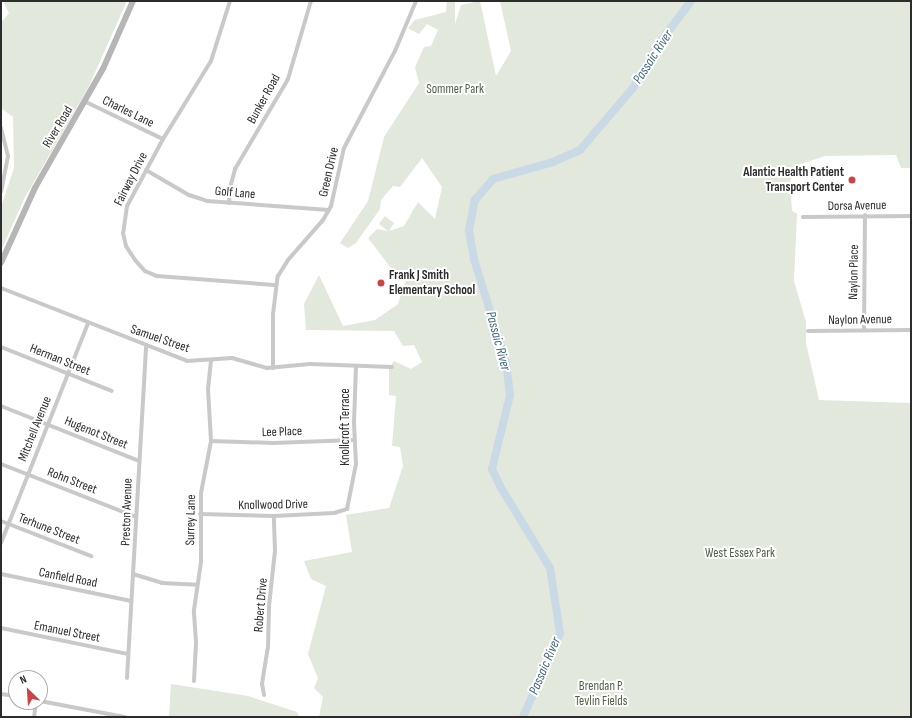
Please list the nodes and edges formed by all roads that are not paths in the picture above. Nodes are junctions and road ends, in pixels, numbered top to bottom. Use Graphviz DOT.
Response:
graph roads {
  1 [pos="134,1"];
  2 [pos="230,1"];
  3 [pos="311,1"];
  4 [pos="416,1"];
  5 [pos="86,102"];
  6 [pos="1,128"];
  7 [pos="163,139"];
  8 [pos="146,170"];
  9 [pos="1,191"];
  10 [pos="229,204"];
  11 [pos="329,210"];
  12 [pos="865,215"];
  13 [pos="911,216"];
  14 [pos="803,217"];
  15 [pos="1,263"];
  16 [pos="275,285"];
  17 [pos="1,288"];
  18 [pos="88,323"];
  19 [pos="864,329"];
  20 [pos="911,330"];
  21 [pos="808,331"];
  22 [pos="146,346"];
  23 [pos="1,347"];
  24 [pos="211,360"];
  25 [pos="356,366"];
  26 [pos="392,367"];
  27 [pos="273,368"];
  28 [pos="68,374"];
  29 [pos="112,391"];
  30 [pos="1,406"];
  31 [pos="48,424"];
  32 [pos="211,440"];
  33 [pos="354,440"];
  34 [pos="139,461"];
  35 [pos="1,464"];
  36 [pos="28,475"];
  37 [pos="345,511"];
  38 [pos="200,514"];
  39 [pos="274,516"];
  40 [pos="136,517"];
  41 [pos="1,521"];
  42 [pos="9,524"];
  43 [pos="1,543"];
  44 [pos="91,556"];
  45 [pos="1,574"];
  46 [pos="133,574"];
  47 [pos="197,585"];
  48 [pos="131,601"];
  49 [pos="1,628"];
  50 [pos="128,654"];
  51 [pos="127,678"];
  52 [pos="194,681"];
  53 [pos="264,696"];
  54 [pos="48,703"];
  55 [pos="103,715"];
  56 [pos="125,717"];
  1 -- 5 [label="street, River Road"];
  2 -- 7 [label="street, Fairway Drive"];
  3 -- 10 [label="street, Bunker Road"];
  4 -- 11 [label="street, Green Drive"];
  5 -- 7 [label="street, Charles Lane"];
  5 -- 15 [label="street, River Road"];
  6 -- 9 [label="street"];
  7 -- 8 [label="street, Fairway Drive"];
  8 -- 10 [label="street, Golf Lane"];
  8 -- 16 [label="street, Fairway Drive"];
  10 -- 11 [label="street, Golf Lane"];
  11 -- 16 [label="street, Green Drive"];
  12 -- 13 [label="street, Dorsa Avenue"];
  12 -- 14 [label="street, Dorsa Avenue"];
  12 -- 19 [label="street, Naylon Place"];
  16 -- 27 [label="street, Green Drive"];
  17 -- 18 [label="street, Samuel Street"];
  18 -- 22 [label="street, Samuel Street"];
  18 -- 28 [label="street, Mitchell Avenue"];
  19 -- 20 [label="street, Naylon Avenue"];
  19 -- 21 [label="street, Naylon Avenue"];
  22 -- 24 [label="street, Samuel Street"];
  22 -- 34 [label="street, Preston Avenue"];
  23 -- 28 [label="street, Herman Street"];
  24 -- 27 [label="street, Samuel Street"];
  24 -- 32 [label="street, Surrey Lane"];
  25 -- 26 [label="street, Samuel Street"];
  25 -- 27 [label="street, Samuel Street"];
  25 -- 33 [label="street, Knollcroft Terrace"];
  28 -- 29 [label="street, Herman Street"];
  28 -- 31 [label="street, Mitchell Avenue"];
  30 -- 31 [label="street, Hugenot Street"];
  31 -- 34 [label="street, Hugenot Street"];
  31 -- 36 [label="street, Mitchell Avenue"];
  32 -- 33 [label="street, Lee Place"];
  32 -- 38 [label="street, Surrey Lane"];
  33 -- 37 [label="street, Knollcroft Terrace"];
  34 -- 40 [label="street, Preston Avenue"];
  35 -- 36 [label="street, Rohn Street"];
  36 -- 40 [label="street, Rohn Street"];
  36 -- 42 [label="street, Mitchell Avenue"];
  37 -- 39 [label="street, Knollwood Drive"];
  38 -- 39 [label="street, Knollwood Drive"];
  38 -- 47 [label="street, Surrey Lane"];
  39 -- 53 [label="street, Robert Drive"];
  40 -- 46 [label="street, Preston Avenue"];
  41 -- 42 [label="street, Terhune Street"];
  42 -- 43 [label="street, Mitchell Avenue"];
  42 -- 44 [label="street, Terhune Street"];
  45 -- 48 [label="street, Canfield Road"];
  46 -- 47 [label="street"];
  46 -- 48 [label="street, Preston Avenue"];
  47 -- 52 [label="street, Surrey Lane"];
  48 -- 50 [label="street, Preston Avenue"];
  49 -- 50 [label="street, Emanuel Street"];
  50 -- 51 [label="street, Preston Avenue"];
  54 -- 55 [label="street"];
  55 -- 56 [label="street"];
}
